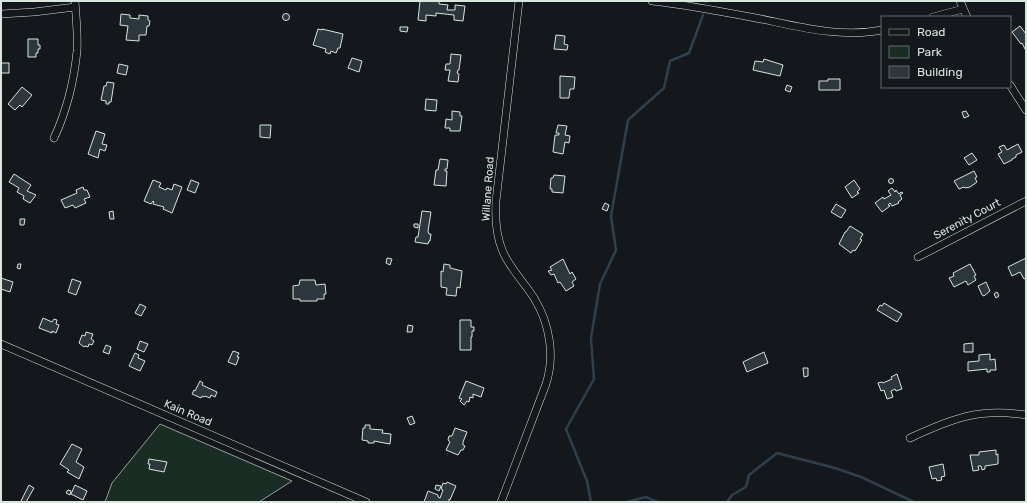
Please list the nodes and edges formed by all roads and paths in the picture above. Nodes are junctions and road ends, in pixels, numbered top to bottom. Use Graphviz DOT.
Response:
graph roads {
  1 [pos="519,1"];
  2 [pos="652,1"];
  3 [pos="960,1"];
  4 [pos="75,4"];
  5 [pos="963,9"];
  6 [pos="1,14"];
  7 [pos="937,16"];
  8 [pos="966,16"];
  9 [pos="881,30"];
  10 [pos="1011,87"];
  11 [pos="1026,110"];
  12 [pos="54,138"];
  13 [pos="1026,201"];
  14 [pos="918,257"];
  15 [pos="1,344"];
  16 [pos="1026,415"];
  17 [pos="910,438"];
  18 [pos="366,502"];
  19 [pos="502,502"];
  1 -- 19 [label="street, Willane Road"];
  2 -- 9 [label="street"];
  3 -- 5 [label="street"];
  4 -- 6 [label="street"];
  4 -- 12 [label="street"];
  5 -- 7 [label="street"];
  5 -- 8 [label="street"];
  10 -- 11 [label="street"];
  13 -- 14 [label="street, Serenity Court"];
  15 -- 18 [label="street, Kain Road"];
  16 -- 17 [label="street"];
}
